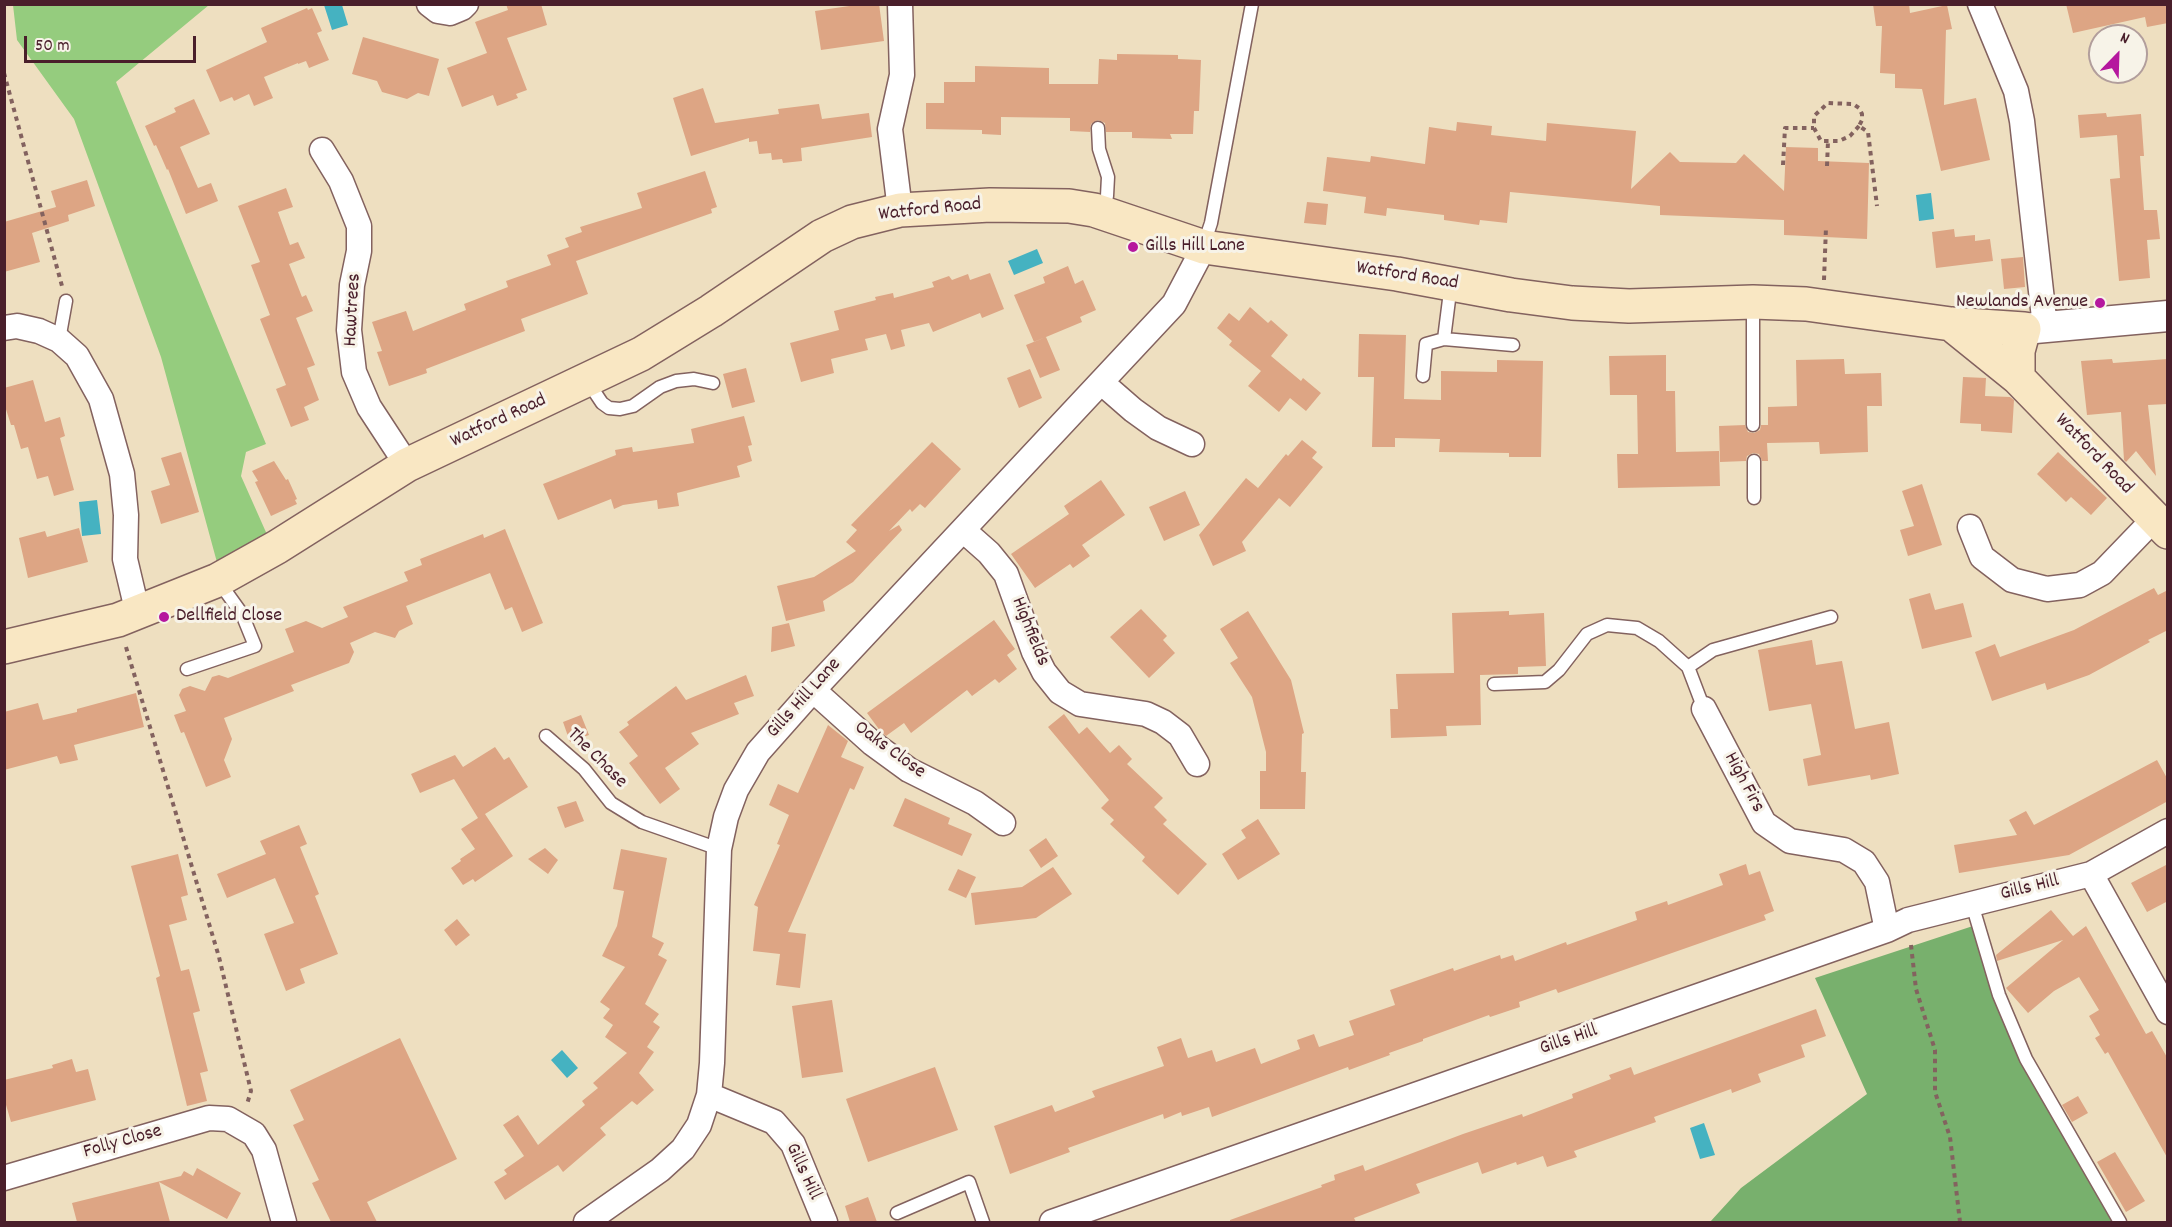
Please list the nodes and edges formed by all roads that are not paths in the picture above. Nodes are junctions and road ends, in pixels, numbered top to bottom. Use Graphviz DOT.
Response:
graph roads {
  1 [pos="429,4"];
  2 [pos="466,4"];
  3 [pos="900,4"];
  4 [pos="1252,4"];
  5 [pos="1980,4"];
  6 [pos="1098,128"];
  7 [pos="322,150"];
  8 [pos="900,210"];
  9 [pos="1102,213"];
  10 [pos="1204,247"];
  11 [pos="1451,284"];
  12 [pos="66,301"];
  13 [pos="1754,302"];
  14 [pos="2168,316"];
  15 [pos="1951,324"];
  16 [pos="4,328"];
  17 [pos="2035,328"];
  18 [pos="1444,339"];
  19 [pos="59,340"];
  20 [pos="1513,345"];
  21 [pos="1423,376"];
  22 [pos="2018,378"];
  23 [pos="587,381"];
  24 [pos="713,383"];
  25 [pos="1102,383"];
  26 [pos="1753,425"];
  27 [pos="1192,444"];
  28 [pos="1754,461"];
  29 [pos="407,465"];
  30 [pos="1754,498"];
  31 [pos="2161,526"];
  32 [pos="1970,527"];
  33 [pos="963,530"];
  34 [pos="218,580"];
  35 [pos="128,617"];
  36 [pos="1831,617"];
  37 [pos="4,647"];
  38 [pos="1688,667"];
  39 [pos="187,669"];
  40 [pos="1494,684"];
  41 [pos="813,690"];
  42 [pos="1704,709"];
  43 [pos="546,736"];
  44 [pos="1197,764"];
  45 [pos="1003,823"];
  46 [pos="2168,831"];
  47 [pos="719,849"];
  48 [pos="2091,874"];
  49 [pos="1972,904"];
  50 [pos="1898,925"];
  51 [pos="2168,1012"];
  52 [pos="709,1095"];
  53 [pos="4,1178"];
  54 [pos="897,1214"];
  55 [pos="284,1222"];
  56 [pos="586,1222"];
  57 [pos="825,1222"];
  58 [pos="983,1222"];
  59 [pos="1052,1222"];
  60 [pos="2120,1222"];
  1 -- 2 [label="street"];
  3 -- 8 [label="street"];
  4 -- 10 [label="lane"];
  5 -- 17 [label="street"];
  6 -- 9 [label="lane"];
  7 -- 29 [label="street, Hawtrees"];
  8 -- 9 [label="main road, Watford Road"];
  8 -- 23 [label="main road, Watford Road"];
  9 -- 10 [label="main road, Watford Road"];
  10 -- 11 [label="main road, Watford Road"];
  10 -- 25 [label="street, Gills Hill Lane"];
  11 -- 13 [label="main road, Watford Road"];
  11 -- 18 [label="lane"];
  12 -- 19 [label="lane"];
  13 -- 15 [label="main road, Watford Road"];
  13 -- 26 [label="lane"];
  14 -- 17 [label="street"];
  15 -- 17 [label="main road, Watford Road"];
  15 -- 22 [label="main road, Watford Road"];
  16 -- 19 [label="street"];
  17 -- 22 [label="main road"];
  18 -- 20 [label="lane"];
  18 -- 21 [label="lane"];
  19 -- 35 [label="street"];
  22 -- 31 [label="main road, Watford Road"];
  23 -- 24 [label="lane"];
  23 -- 29 [label="main road, Watford Road"];
  25 -- 27 [label="street"];
  25 -- 33 [label="street, Gills Hill Lane"];
  28 -- 30 [label="lane"];
  29 -- 34 [label="main road, Watford Road"];
  31 -- 32 [label="street"];
  33 -- 41 [label="street, Gills Hill Lane"];
  33 -- 44 [label="street, Highfields"];
  34 -- 35 [label="main road, Watford Road"];
  34 -- 39 [label="lane"];
  35 -- 37 [label="main road, Watford Road"];
  36 -- 38 [label="lane"];
  38 -- 40 [label="lane"];
  38 -- 42 [label="lane"];
  41 -- 45 [label="street, Oaks Close"];
  41 -- 47 [label="street, Gills Hill Lane"];
  42 -- 50 [label="street, High Firs"];
  43 -- 47 [label="lane, The Chase"];
  46 -- 48 [label="street, Gills Hill"];
  47 -- 52 [label="street, Gills Hill Lane"];
  48 -- 49 [label="street, Gills Hill"];
  48 -- 51 [label="street"];
  49 -- 50 [label="street, Gills Hill"];
  49 -- 60 [label="lane"];
  50 -- 59 [label="street, Gills Hill"];
  52 -- 56 [label="street, Gills Hill Lane"];
  52 -- 57 [label="street, Gills Hill"];
  53 -- 55 [label="street, Folly Close"];
  54 -- 58 [label="lane"];
}
